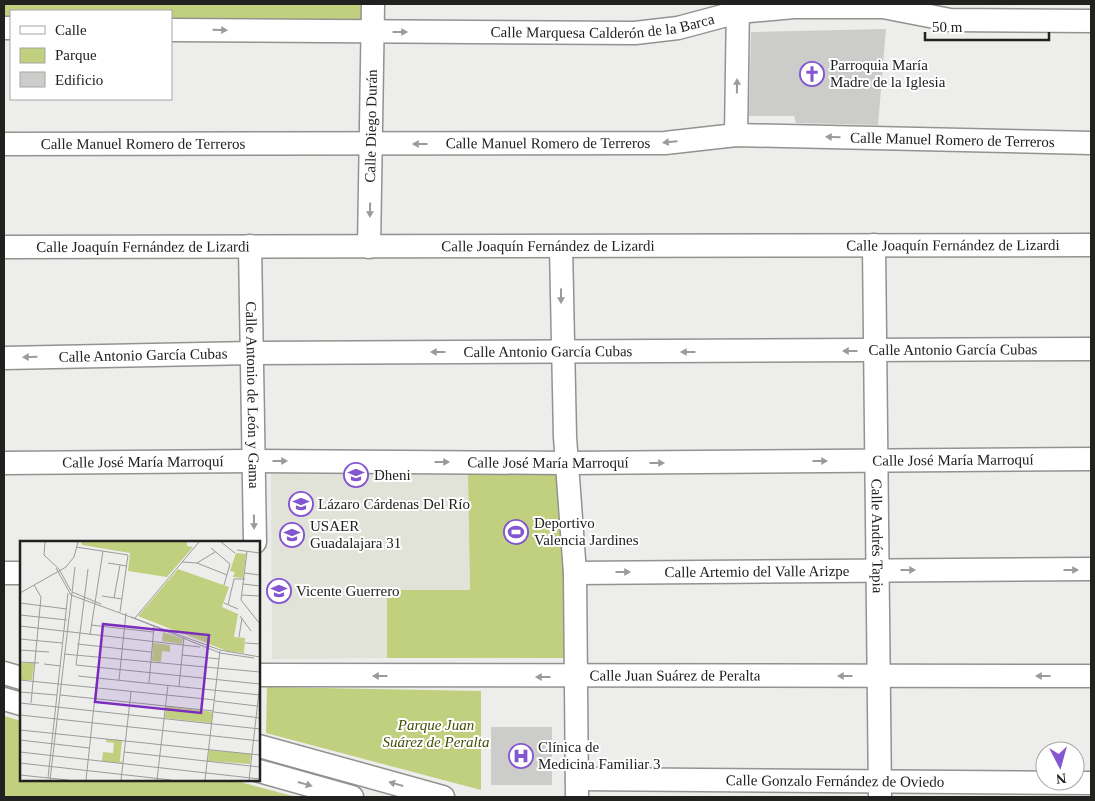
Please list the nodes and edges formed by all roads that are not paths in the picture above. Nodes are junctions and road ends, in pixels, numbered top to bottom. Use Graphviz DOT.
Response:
graph roads {
  1 [pos="373,4"];
  2 [pos="738,8"];
  3 [pos="1091,21"];
  4 [pos="172,30"];
  5 [pos="373,32"];
  6 [pos="736,135"];
  7 [pos="1091,143"];
  8 [pos="4,144"];
  9 [pos="372,144"];
  10 [pos="874,245"];
  11 [pos="1091,245"];
  12 [pos="4,246"];
  13 [pos="250,246"];
  14 [pos="369,247"];
  15 [pos="561,247"];
  16 [pos="1091,349"];
  17 [pos="876,351"];
  18 [pos="562,352"];
  19 [pos="252,353"];
  20 [pos="4,358"];
  21 [pos="1091,459"];
  22 [pos="253,461"];
  23 [pos="876,461"];
  24 [pos="4,463"];
  25 [pos="568,463"];
  26 [pos="255,541"];
  27 [pos="1091,569"];
  28 [pos="878,571"];
  29 [pos="4,573"];
  30 [pos="20,573"];
  31 [pos="574,573"];
  32 [pos="4,673"];
  33 [pos="260,675"];
  34 [pos="879,676"];
  35 [pos="1091,676"];
  36 [pos="575,677"];
  37 [pos="20,678"];
  38 [pos="4,699"];
  39 [pos="20,704"];
  40 [pos="260,746"];
  41 [pos="260,771"];
  42 [pos="1091,783"];
  43 [pos="577,788"];
  44 [pos="880,790"];
  45 [pos="352,797"];
  46 [pos="443,797"];
  1 -- 5 [label="street, Calle Diego Durán"];
  2 -- 3 [label="street, Calle Marquesa Calderón de la Barca"];
  5 -- 2 [label="street, Calle Marquesa Calderón de la Barca, one-way"];
  6 -- 2 [label="street, one-way"];
  4 -- 5 [label="street, Calle Marquesa Calderón de la Barca, one-way"];
  5 -- 9 [label="street, Calle Diego Durán"];
  7 -- 6 [label="street, Calle Manuel Romero de Terreros, one-way"];
  6 -- 9 [label="street, Calle Manuel Romero de Terreros, one-way"];
  8 -- 9 [label="street, Calle Manuel Romero de Terreros"];
  9 -- 14 [label="street, Calle Diego Durán, one-way"];
  10 -- 11 [label="street, Calle Joaquín Fernández de Lizardi"];
  10 -- 15 [label="street, Calle Joaquín Fernández de Lizardi"];
  10 -- 17 [label="street, Calle Andrés Tapia"];
  12 -- 13 [label="street, Calle Joaquín Fernández de Lizardi"];
  13 -- 14 [label="street, Calle Joaquín Fernández de Lizardi"];
  13 -- 19 [label="street, Calle Antonio de León y Gama"];
  14 -- 15 [label="street, Calle Joaquín Fernández de Lizardi"];
  15 -- 18 [label="street, one-way"];
  16 -- 17 [label="street, Calle Antonio García Cubas"];
  17 -- 18 [label="street, Calle Antonio García Cubas, one-way"];
  17 -- 23 [label="street, Calle Andrés Tapia"];
  18 -- 19 [label="street, Calle Antonio García Cubas, one-way"];
  18 -- 25 [label="street"];
  19 -- 20 [label="street, Calle Antonio García Cubas, one-way"];
  19 -- 22 [label="street, Calle Antonio de León y Gama"];
  21 -- 23 [label="street, Calle José María Marroquí"];
  22 -- 24 [label="street, Calle José María Marroquí"];
  22 -- 25 [label="street, Calle José María Marroquí, one-way"];
  22 -- 26 [label="street, Calle Antonio de León y Gama, one-way"];
  25 -- 23 [label="street, Calle José María Marroquí, one-way"];
  23 -- 28 [label="street, Calle Andrés Tapia"];
  25 -- 31 [label="street"];
  28 -- 27 [label="street, Calle Artemio del Valle Arizpe, one-way"];
  31 -- 28 [label="street, Calle Artemio del Valle Arizpe, one-way"];
  28 -- 34 [label="street, Calle Andrés Tapia"];
  29 -- 30 [label="street"];
  31 -- 36 [label="street"];
  32 -- 37 [label="street"];
  36 -- 33 [label="street, Calle Juan Suárez de Peralta, one-way"];
  35 -- 34 [label="street, Calle Juan Suárez de Peralta, one-way"];
  34 -- 36 [label="street, Calle Juan Suárez de Peralta, one-way"];
  34 -- 44 [label="street, Calle Andrés Tapia"];
  36 -- 43 [label="street"];
  38 -- 39 [label="street"];
  46 -- 40 [label="street, one-way"];
  41 -- 45 [label="street, one-way"];
  42 -- 44 [label="street, Calle Gonzalo Fernández de Oviedo"];
  43 -- 44 [label="street, Calle Gonzalo Fernández de Oviedo"];
}
